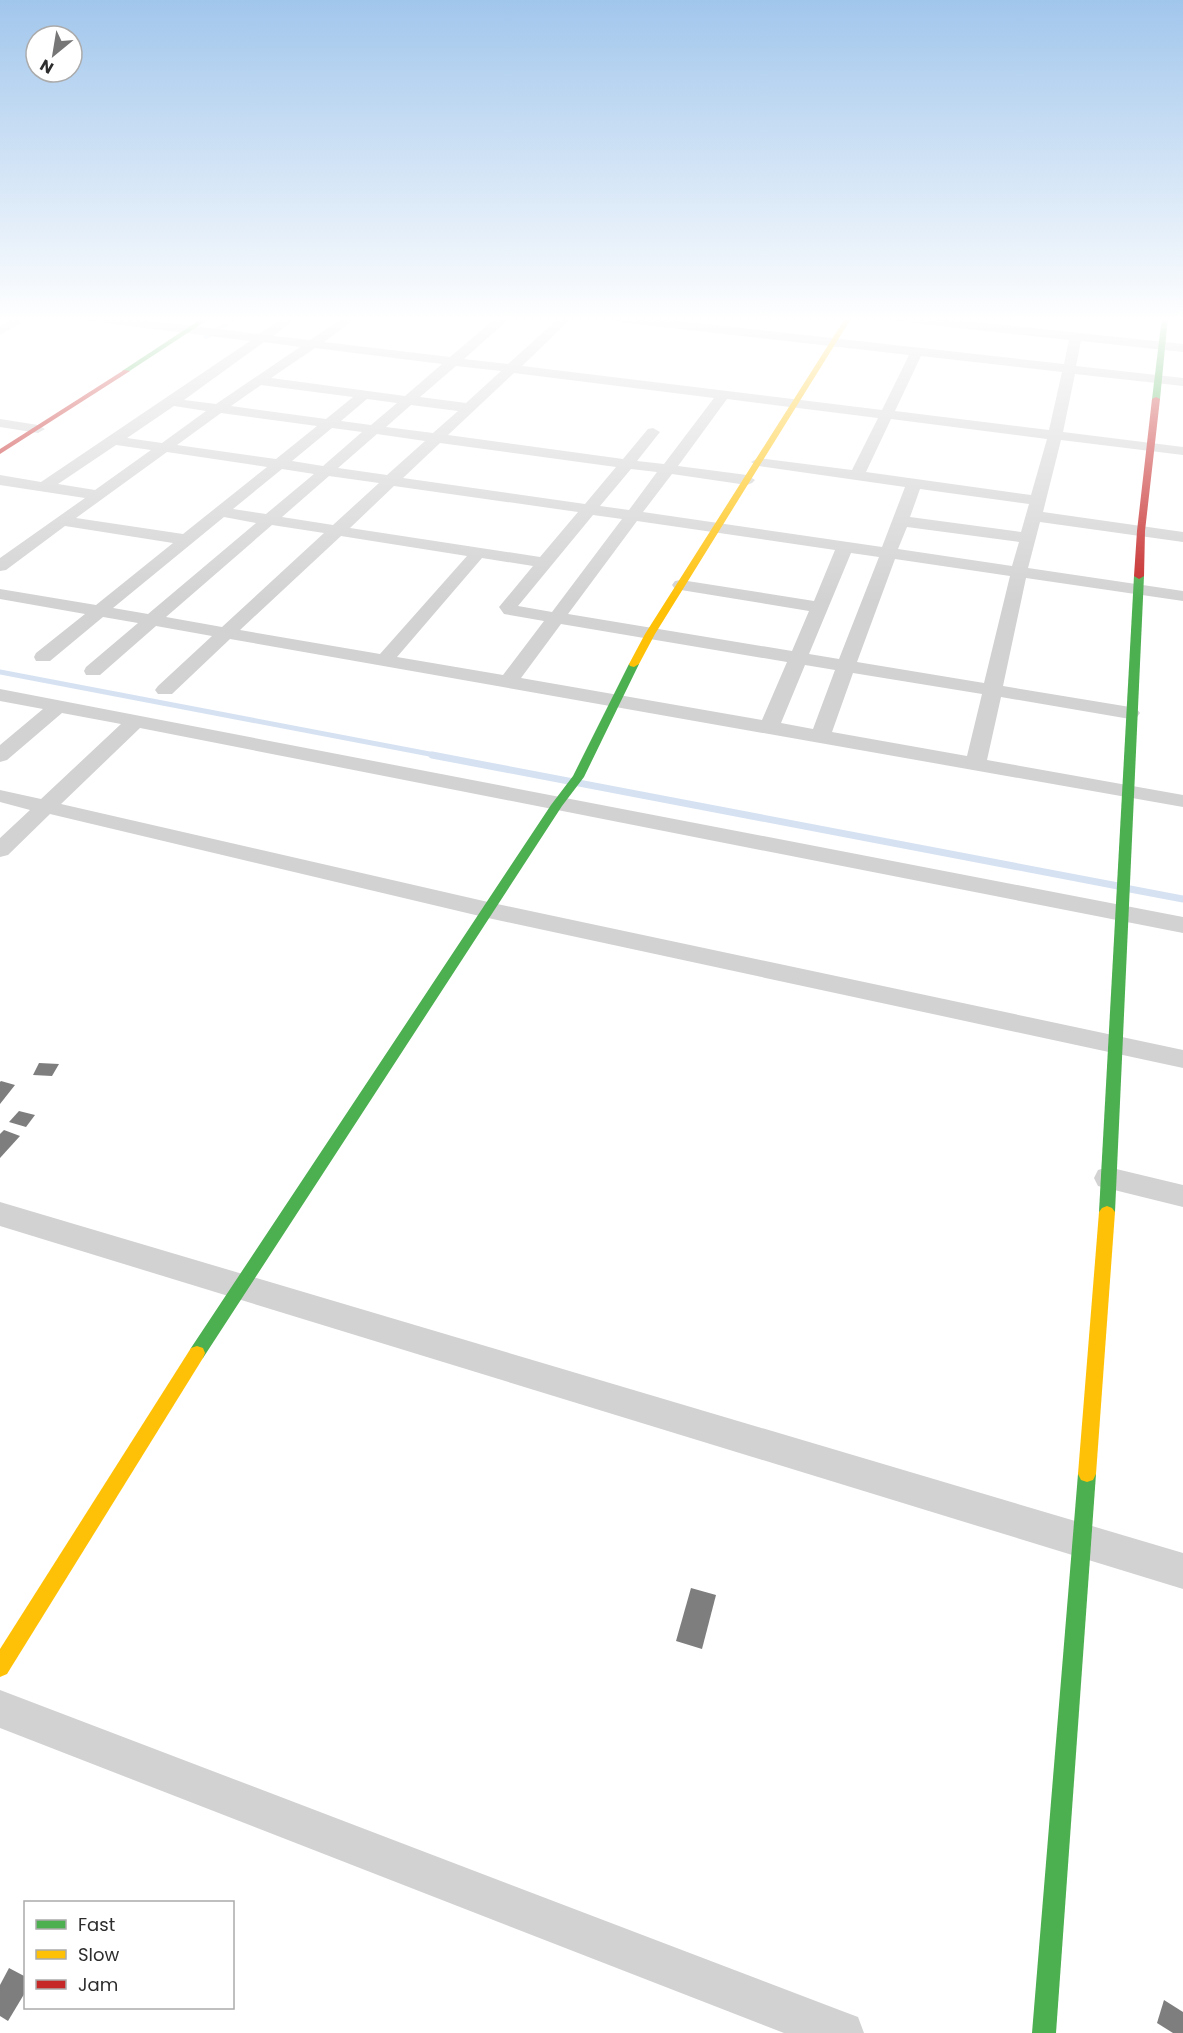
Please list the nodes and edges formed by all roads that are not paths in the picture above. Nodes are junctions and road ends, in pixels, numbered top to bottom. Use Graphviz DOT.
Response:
graph roads {
  1 [pos="64,412"];
  2 [pos="156,412"];
  3 [pos="214,412"];
  4 [pos="247,412"];
  5 [pos="343,412"];
  6 [pos="395,412"];
  7 [pos="466,412"];
  8 [pos="710,412"];
  9 [pos="789,412"];
  10 [pos="870,412"];
  11 [pos="1060,412"];
  12 [pos="1154,412"];
  13 [pos="888,414"];
  14 [pos="0,423"];
  15 [pos="329,423"];
  16 [pos="38,429"];
  17 [pos="375,429"];
  18 [pos="653,432"];
  19 [pos="1055,435"];
  20 [pos="437,438"];
  21 [pos="114,440"];
  22 [pos="165,447"];
  23 [pos="1150,447"];
  24 [pos="1183,451"];
  25 [pos="0,452"];
  26 [pos="758,462"];
  27 [pos="279,464"];
  28 [pos="626,464"];
  29 [pos="667,469"];
  30 [pos="326,471"];
  31 [pos="856,477"];
  32 [pos="0,480"];
  33 [pos="391,480"];
  34 [pos="747,480"];
  35 [pos="914,485"];
  36 [pos="43,487"];
  37 [pos="98,495"];
  38 [pos="1036,509"];
  39 [pos="589,510"];
  40 [pos="219,512"];
  41 [pos="632,516"];
  42 [pos="269,520"];
  43 [pos="901,520"];
  44 [pos="62,521"];
  45 [pos="716,528"];
  46 [pos="337,531"];
  47 [pos="1141,531"];
  48 [pos="1183,537"];
  49 [pos="1028,538"];
  50 [pos="189,540"];
  51 [pos="845,547"];
  52 [pos="478,553"];
  53 [pos="888,553"];
  54 [pos="545,563"];
  55 [pos="0,566"];
  56 [pos="1019,572"];
  57 [pos="681,585"];
  58 [pos="1137,590"];
  59 [pos="0,594"];
  60 [pos="1183,596"];
  61 [pos="820,607"];
  62 [pos="101,611"];
  63 [pos="555,618"];
  64 [pos="152,621"];
  65 [pos="226,633"];
  66 [pos="650,634"];
  67 [pos="43,657"];
  68 [pos="798,659"];
  69 [pos="384,661"];
  70 [pos="846,666"];
  71 [pos="93,671"];
  72 [pos="508,682"];
  73 [pos="165,690"];
  74 [pos="993,690"];
  75 [pos="0,695"];
  76 [pos="614,700"];
  77 [pos="58,706"];
  78 [pos="1130,713"];
  79 [pos="136,721"];
  80 [pos="769,727"];
  81 [pos="820,736"];
  82 [pos="0,756"];
  83 [pos="976,763"];
  84 [pos="1126,791"];
  85 [pos="0,796"];
  86 [pos="1183,801"];
  87 [pos="557,805"];
  88 [pos="46,806"];
  89 [pos="0,850"];
  90 [pos="488,910"];
  91 [pos="1121,913"];
  92 [pos="1183,925"];
  93 [pos="1114,1044"];
  94 [pos="1183,1059"];
  95 [pos="1108,1178"];
  96 [pos="1183,1196"];
  97 [pos="0,1214"];
  98 [pos="240,1285"];
  99 [pos="1081,1540"];
  100 [pos="1183,1570"];
  101 [pos="0,1667"];
  102 [pos="0,1709"];
  103 [pos="842,2033"];
  104 [pos="1044,2033"];
  1 -- 16 [label="street"];
  2 -- 21 [label="street"];
  3 -- 22 [label="street"];
  4 -- 15 [label="street"];
  5 -- 15 [label="street"];
  6 -- 17 [label="street"];
  7 -- 20 [label="street"];
  8 -- 29 [label="street"];
  9 -- 26 [label="street"];
  10 -- 13 [label="street"];
  11 -- 19 [label="street"];
  12 -- 23 [label="street"];
  13 -- 19 [label="street"];
  13 -- 31 [label="street"];
  14 -- 16 [label="street"];
  15 -- 17 [label="street"];
  15 -- 27 [label="street"];
  16 -- 25 [label="street"];
  17 -- 20 [label="street"];
  17 -- 30 [label="street"];
  18 -- 28 [label="street"];
  19 -- 23 [label="street"];
  19 -- 38 [label="street"];
  20 -- 28 [label="street"];
  20 -- 33 [label="street"];
  21 -- 22 [label="street"];
  21 -- 36 [label="street"];
  22 -- 27 [label="street"];
  22 -- 37 [label="street"];
  23 -- 24 [label="street"];
  23 -- 47 [label="street"];
  26 -- 31 [label="street"];
  26 -- 34 [label="street"];
  27 -- 30 [label="street"];
  27 -- 40 [label="street"];
  28 -- 29 [label="street"];
  28 -- 39 [label="street"];
  29 -- 34 [label="street"];
  29 -- 41 [label="street"];
  30 -- 33 [label="street"];
  30 -- 42 [label="street"];
  31 -- 35 [label="street"];
  32 -- 36 [label="street"];
  33 -- 39 [label="street"];
  33 -- 46 [label="street"];
  34 -- 45 [label="street"];
  35 -- 38 [label="street"];
  35 -- 43 [label="street"];
  36 -- 37 [label="street"];
  37 -- 44 [label="street"];
  38 -- 47 [label="street"];
  38 -- 49 [label="street"];
  39 -- 41 [label="street"];
  39 -- 54 [label="street"];
  40 -- 42 [label="street"];
  40 -- 50 [label="street"];
  41 -- 45 [label="street"];
  41 -- 63 [label="street"];
  42 -- 46 [label="street"];
  42 -- 64 [label="street"];
  43 -- 49 [label="street"];
  43 -- 53 [label="street"];
  44 -- 50 [label="street"];
  44 -- 55 [label="street"];
  45 -- 51 [label="street"];
  45 -- 57 [label="street"];
  46 -- 52 [label="street"];
  46 -- 65 [label="street"];
  47 -- 48 [label="street"];
  47 -- 58 [label="street"];
  49 -- 56 [label="street"];
  50 -- 62 [label="street"];
  51 -- 53 [label="street"];
  51 -- 61 [label="street"];
  52 -- 54 [label="street"];
  52 -- 69 [label="street"];
  53 -- 56 [label="street"];
  53 -- 70 [label="street"];
  54 -- 63 [label="street"];
  56 -- 58 [label="street"];
  56 -- 74 [label="street"];
  57 -- 61 [label="street"];
  57 -- 66 [label="street"];
  58 -- 60 [label="street"];
  58 -- 78 [label="street"];
  59 -- 62 [label="street"];
  61 -- 68 [label="street"];
  62 -- 64 [label="street"];
  62 -- 67 [label="street"];
  63 -- 66 [label="street"];
  63 -- 72 [label="street"];
  64 -- 65 [label="street"];
  64 -- 71 [label="street"];
  65 -- 69 [label="street"];
  65 -- 73 [label="street"];
  66 -- 68 [label="street"];
  66 -- 76 [label="street"];
  68 -- 70 [label="street"];
  68 -- 80 [label="street"];
  69 -- 72 [label="street"];
  70 -- 74 [label="street"];
  70 -- 81 [label="street"];
  72 -- 76 [label="street"];
  74 -- 78 [label="street"];
  74 -- 83 [label="street"];
  75 -- 77 [label="street"];
  76 -- 80 [label="street"];
  76 -- 87 [label="street"];
  77 -- 79 [label="street"];
  77 -- 82 [label="street"];
  78 -- 84 [label="street"];
  79 -- 87 [label="street"];
  79 -- 88 [label="street"];
  80 -- 81 [label="street"];
  81 -- 83 [label="street"];
  83 -- 84 [label="street"];
  84 -- 86 [label="street"];
  84 -- 91 [label="street"];
  85 -- 88 [label="street"];
  87 -- 90 [label="street"];
  87 -- 91 [label="street"];
  88 -- 89 [label="street"];
  88 -- 90 [label="street"];
  90 -- 93 [label="street"];
  90 -- 98 [label="street"];
  91 -- 92 [label="street"];
  91 -- 93 [label="street"];
  93 -- 94 [label="street"];
  93 -- 95 [label="street"];
  95 -- 96 [label="street"];
  95 -- 99 [label="street"];
  97 -- 98 [label="street"];
  98 -- 99 [label="street"];
  98 -- 101 [label="street"];
  99 -- 100 [label="street"];
  99 -- 104 [label="street"];
  102 -- 103 [label="street"];
}
